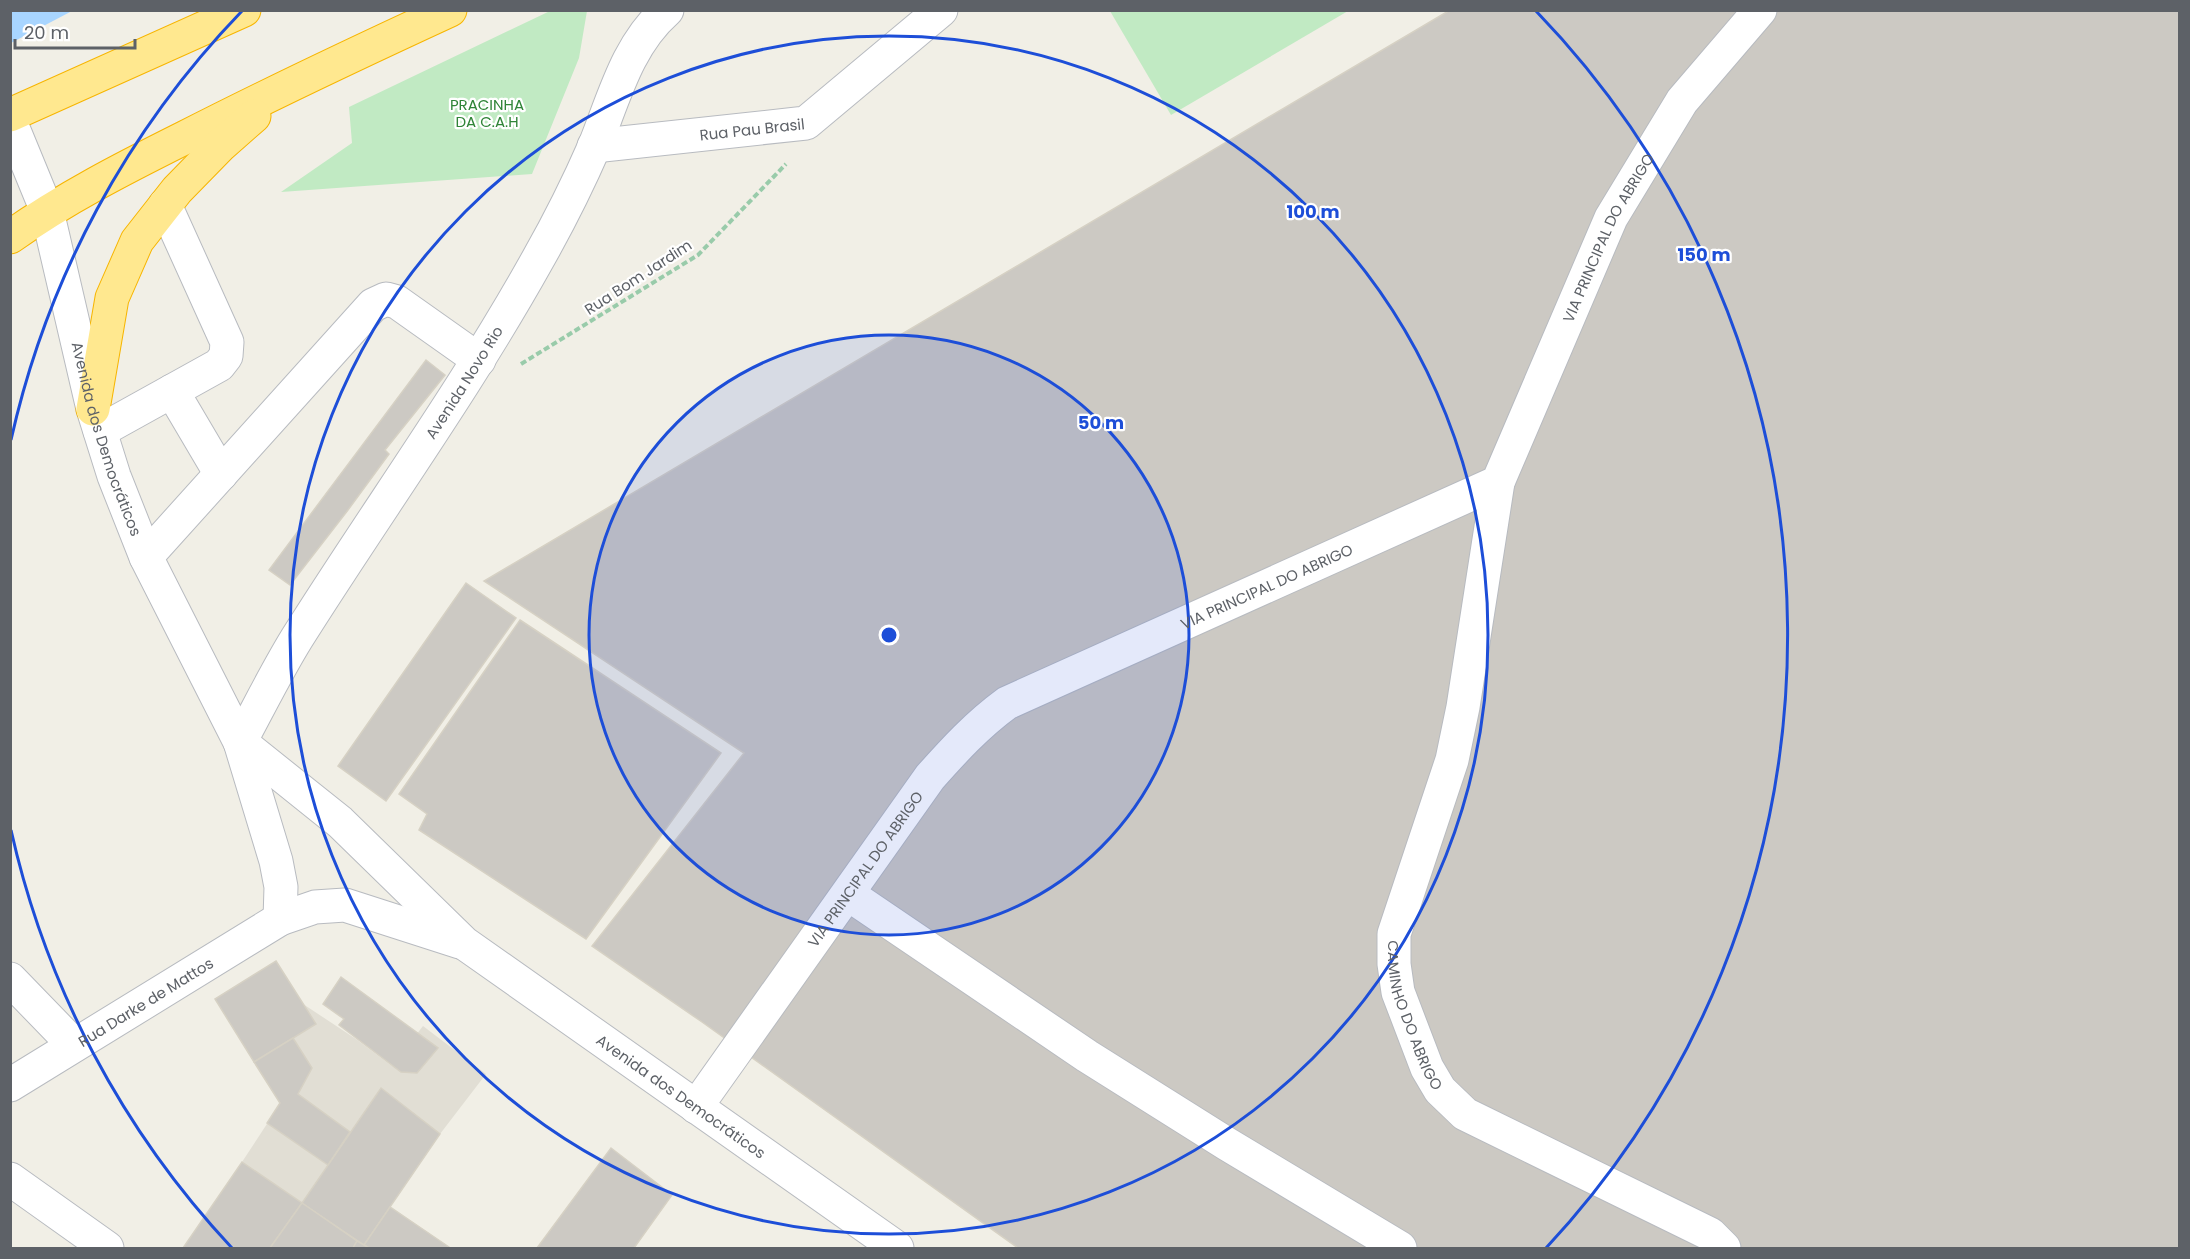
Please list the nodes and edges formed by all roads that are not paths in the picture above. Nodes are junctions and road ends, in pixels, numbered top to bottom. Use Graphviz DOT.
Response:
graph roads {
  1 [pos="244,10"];
  2 [pos="450,10"];
  3 [pos="667,10"];
  4 [pos="941,10"];
  5 [pos="1760,10"];
  6 [pos="291,83"];
  7 [pos="11,122"];
  8 [pos="594,146"];
  9 [pos="165,206"];
  10 [pos="47,211"];
  11 [pos="10,237"];
  12 [pos="479,360"];
  13 [pos="172,391"];
  14 [pos="96,420"];
  15 [pos="221,474"];
  16 [pos="1498,482"];
  17 [pos="146,557"];
  18 [pos="240,742"];
  19 [pos="848,894"];
  20 [pos="280,919"];
  21 [pos="464,943"];
  22 [pos="10,980"];
  23 [pos="74,1045"];
  24 [pos="10,1085"];
  25 [pos="696,1107"];
  26 [pos="10,1179"];
  27 [pos="107,1248"];
  28 [pos="897,1248"];
  29 [pos="1400,1248"];
  30 [pos="1724,1248"];
  1 -- 7 [label="highway"];
  2 -- 6 [label="highway"];
  3 -- 8 [label="street, Avenida Novo Rio"];
  4 -- 8 [label="street, Rua Pau Brasil"];
  5 -- 16 [label="street, VIA PRINCIPAL DO ABRIGO"];
  6 -- 9 [label="highway"];
  6 -- 10 [label="highway"];
  7 -- 10 [label="street, Avenida dos Democráticos"];
  8 -- 12 [label="street, Avenida Novo Rio"];
  9 -- 13 [label="street"];
  9 -- 14 [label="highway"];
  10 -- 11 [label="highway"];
  10 -- 14 [label="street, Avenida dos Democráticos"];
  12 -- 15 [label="street"];
  12 -- 18 [label="street, Avenida Novo Rio"];
  13 -- 14 [label="street"];
  13 -- 15 [label="street"];
  14 -- 17 [label="street, Avenida dos Democráticos"];
  15 -- 17 [label="street"];
  16 -- 19 [label="street, VIA PRINCIPAL DO ABRIGO"];
  16 -- 30 [label="street, CAMINHO DO ABRIGO"];
  17 -- 18 [label="street, Avenida dos Democráticos"];
  18 -- 20 [label="street, Avenida dos Democráticos"];
  18 -- 21 [label="street, Avenida dos Democráticos"];
  19 -- 25 [label="street, VIA PRINCIPAL DO ABRIGO"];
  19 -- 29 [label="street"];
  20 -- 21 [label="street, Avenida dos Democráticos"];
  20 -- 23 [label="street, Rua Darke de Mattos"];
  21 -- 25 [label="street, Avenida dos Democráticos"];
  22 -- 23 [label="street"];
  23 -- 24 [label="street, Rua Darke de Mattos"];
  25 -- 28 [label="street, Avenida dos Democráticos"];
  26 -- 27 [label="street"];
}
